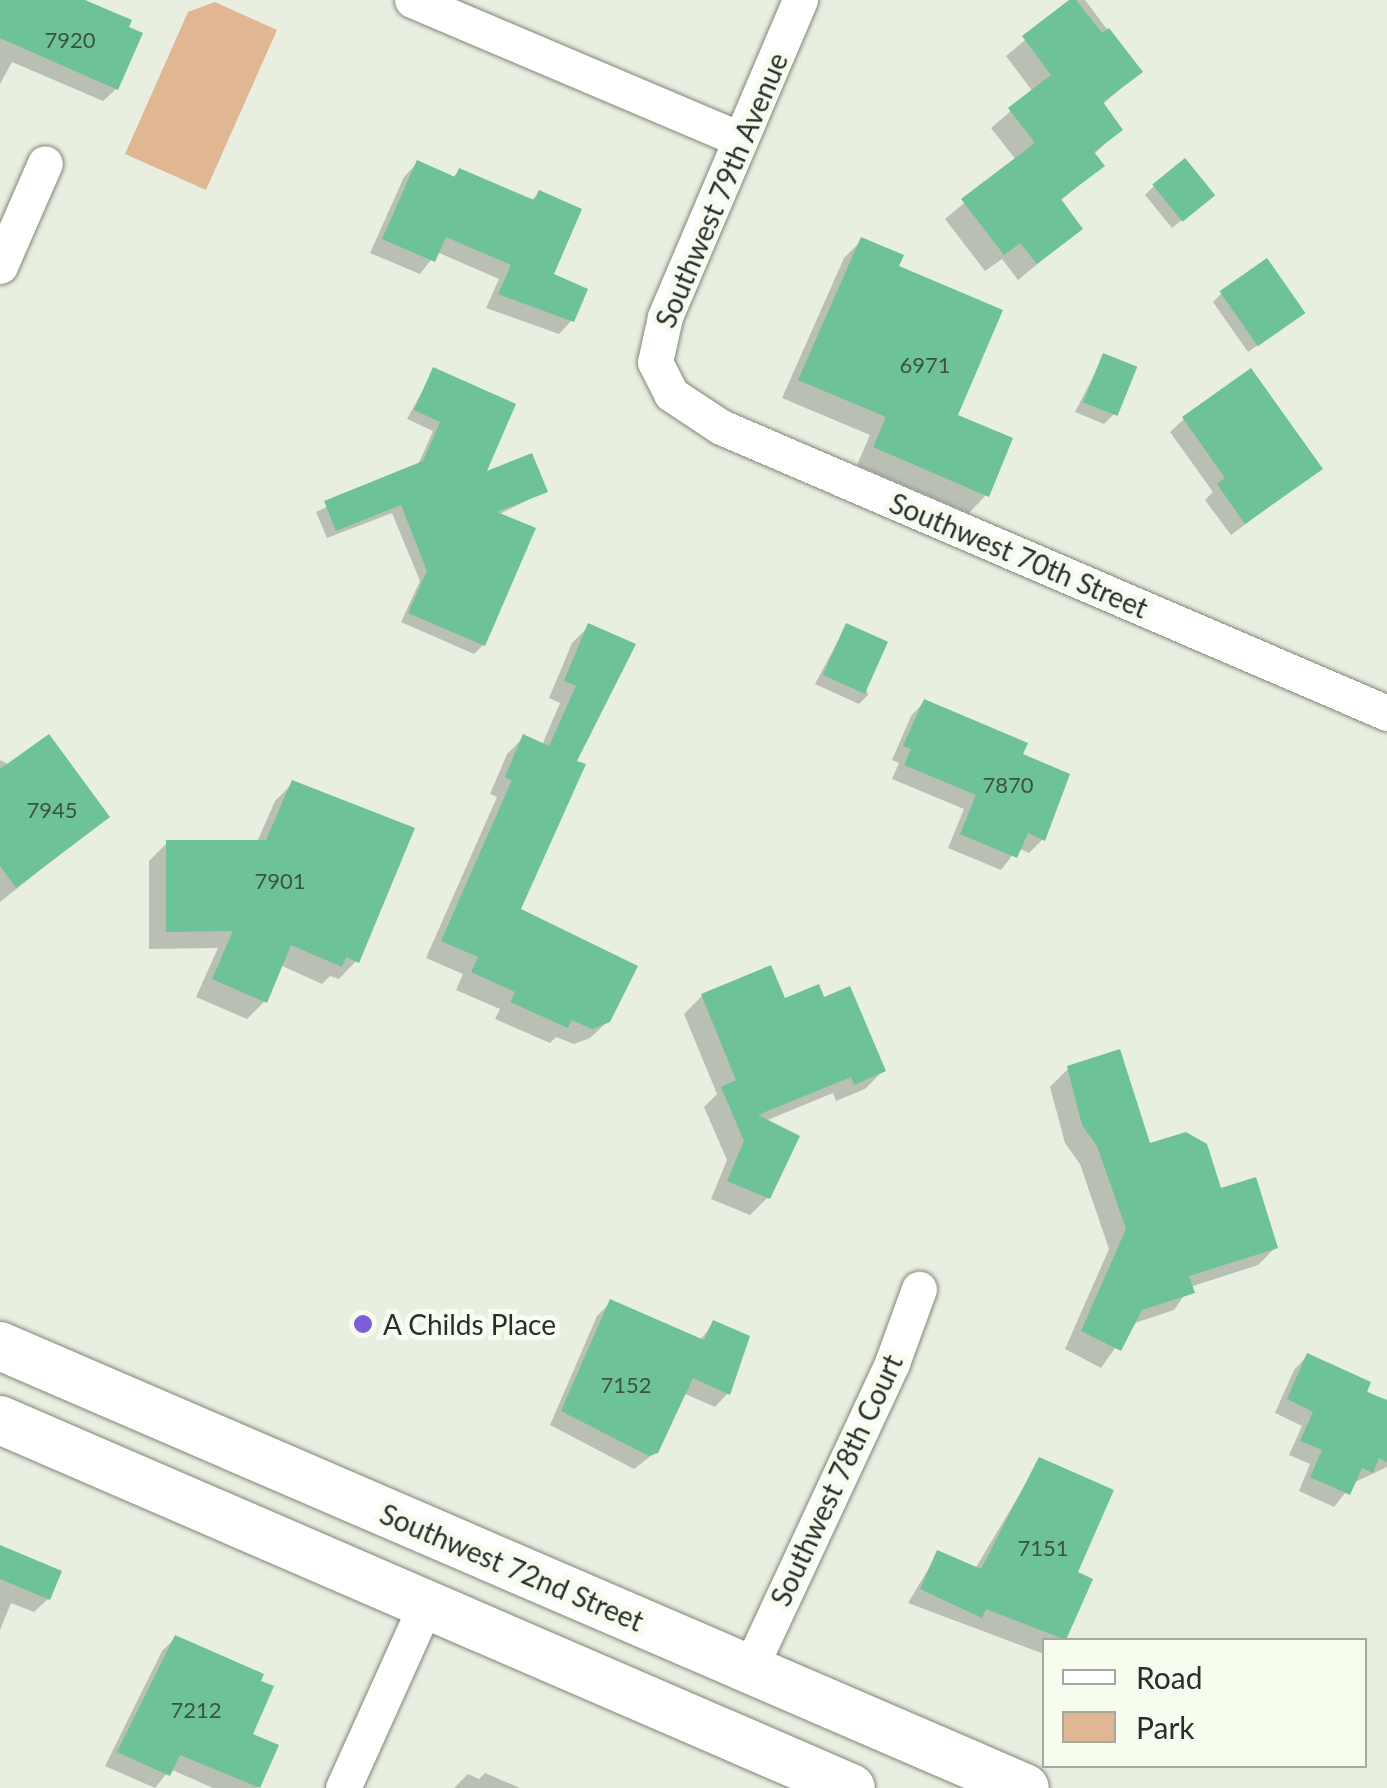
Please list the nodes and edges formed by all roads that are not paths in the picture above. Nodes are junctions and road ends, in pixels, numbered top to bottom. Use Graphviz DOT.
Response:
graph roads {
  1 [pos="412,0"];
  2 [pos="800,0"];
  3 [pos="740,139"];
  4 [pos="46,163"];
  5 [pos="0,266"];
  6 [pos="661,381"];
  7 [pos="1387,713"];
  8 [pos="919,1289"];
  9 [pos="0,1346"];
  10 [pos="0,1420"];
  11 [pos="426,1604"];
  12 [pos="748,1670"];
  13 [pos="994,1782"];
  14 [pos="343,1788"];
  15 [pos="850,1788"];
  1 -- 3 [label="street"];
  2 -- 3 [label="street, Southwest 79th Avenue"];
  3 -- 6 [label="street, Southwest 79th Avenue"];
  4 -- 5 [label="street"];
  6 -- 7 [label="street, Southwest 70th Street"];
  8 -- 12 [label="street, Southwest 78th Court"];
  9 -- 12 [label="main road, Southwest 72nd Street"];
  10 -- 11 [label="main road"];
  11 -- 14 [label="street"];
  11 -- 15 [label="main road"];
  12 -- 13 [label="main road, Southwest 72nd Street"];
}
